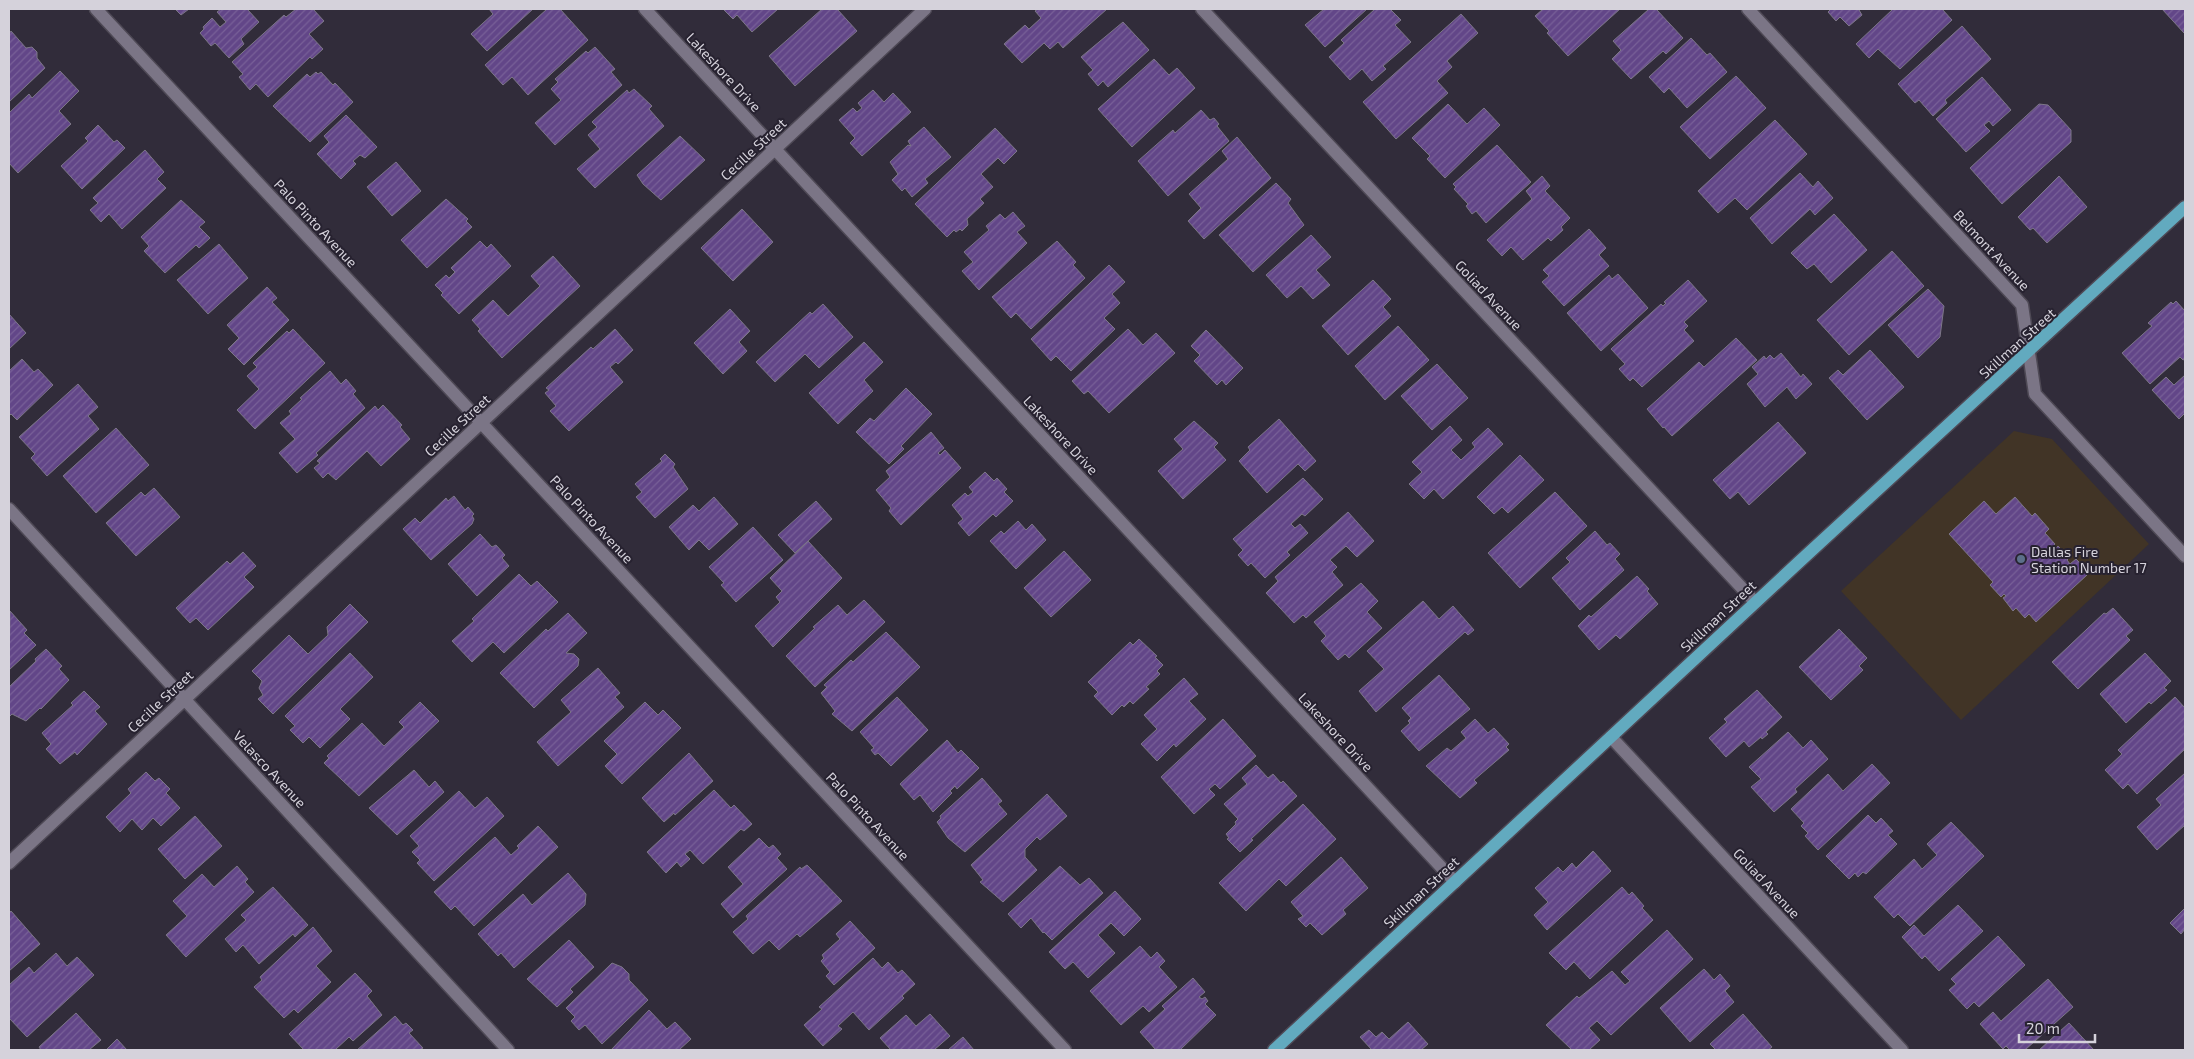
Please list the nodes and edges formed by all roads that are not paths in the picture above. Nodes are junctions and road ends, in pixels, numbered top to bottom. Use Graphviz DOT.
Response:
graph roads {
  1 [pos="96,9"];
  2 [pos="645,9"];
  3 [pos="925,9"];
  4 [pos="1202,9"];
  5 [pos="1748,9"];
  6 [pos="775,149"];
  7 [pos="2185,207"];
  8 [pos="2029,352"];
  9 [pos="482,422"];
  10 [pos="9,509"];
  11 [pos="2185,556"];
  12 [pos="1755,602"];
  13 [pos="185,699"];
  14 [pos="1610,736"];
  15 [pos="9,863"];
  16 [pos="1455,882"];
  17 [pos="508,1050"];
  18 [pos="1065,1050"];
  19 [pos="1274,1050"];
  20 [pos="1902,1050"];
  1 -- 9 [label="street, Palo Pinto Avenue"];
  2 -- 6 [label="street, Lakeshore Drive"];
  3 -- 6 [label="street, Cecille Street"];
  4 -- 12 [label="street, Goliad Avenue"];
  5 -- 8 [label="street, Belmont Avenue"];
  6 -- 9 [label="street, Cecille Street"];
  6 -- 16 [label="street, Lakeshore Drive"];
  7 -- 8 [label="main road, Skillman Street"];
  8 -- 11 [label="street, Belmont Avenue"];
  8 -- 12 [label="main road, Skillman Street"];
  9 -- 13 [label="street, Cecille Street"];
  9 -- 18 [label="street, Palo Pinto Avenue"];
  10 -- 13 [label="street, Velasco Avenue"];
  12 -- 14 [label="main road, Skillman Street"];
  13 -- 15 [label="street, Cecille Street"];
  13 -- 17 [label="street, Velasco Avenue"];
  14 -- 16 [label="main road, Skillman Street"];
  14 -- 20 [label="street, Goliad Avenue"];
  16 -- 19 [label="main road, Skillman Street"];
}
